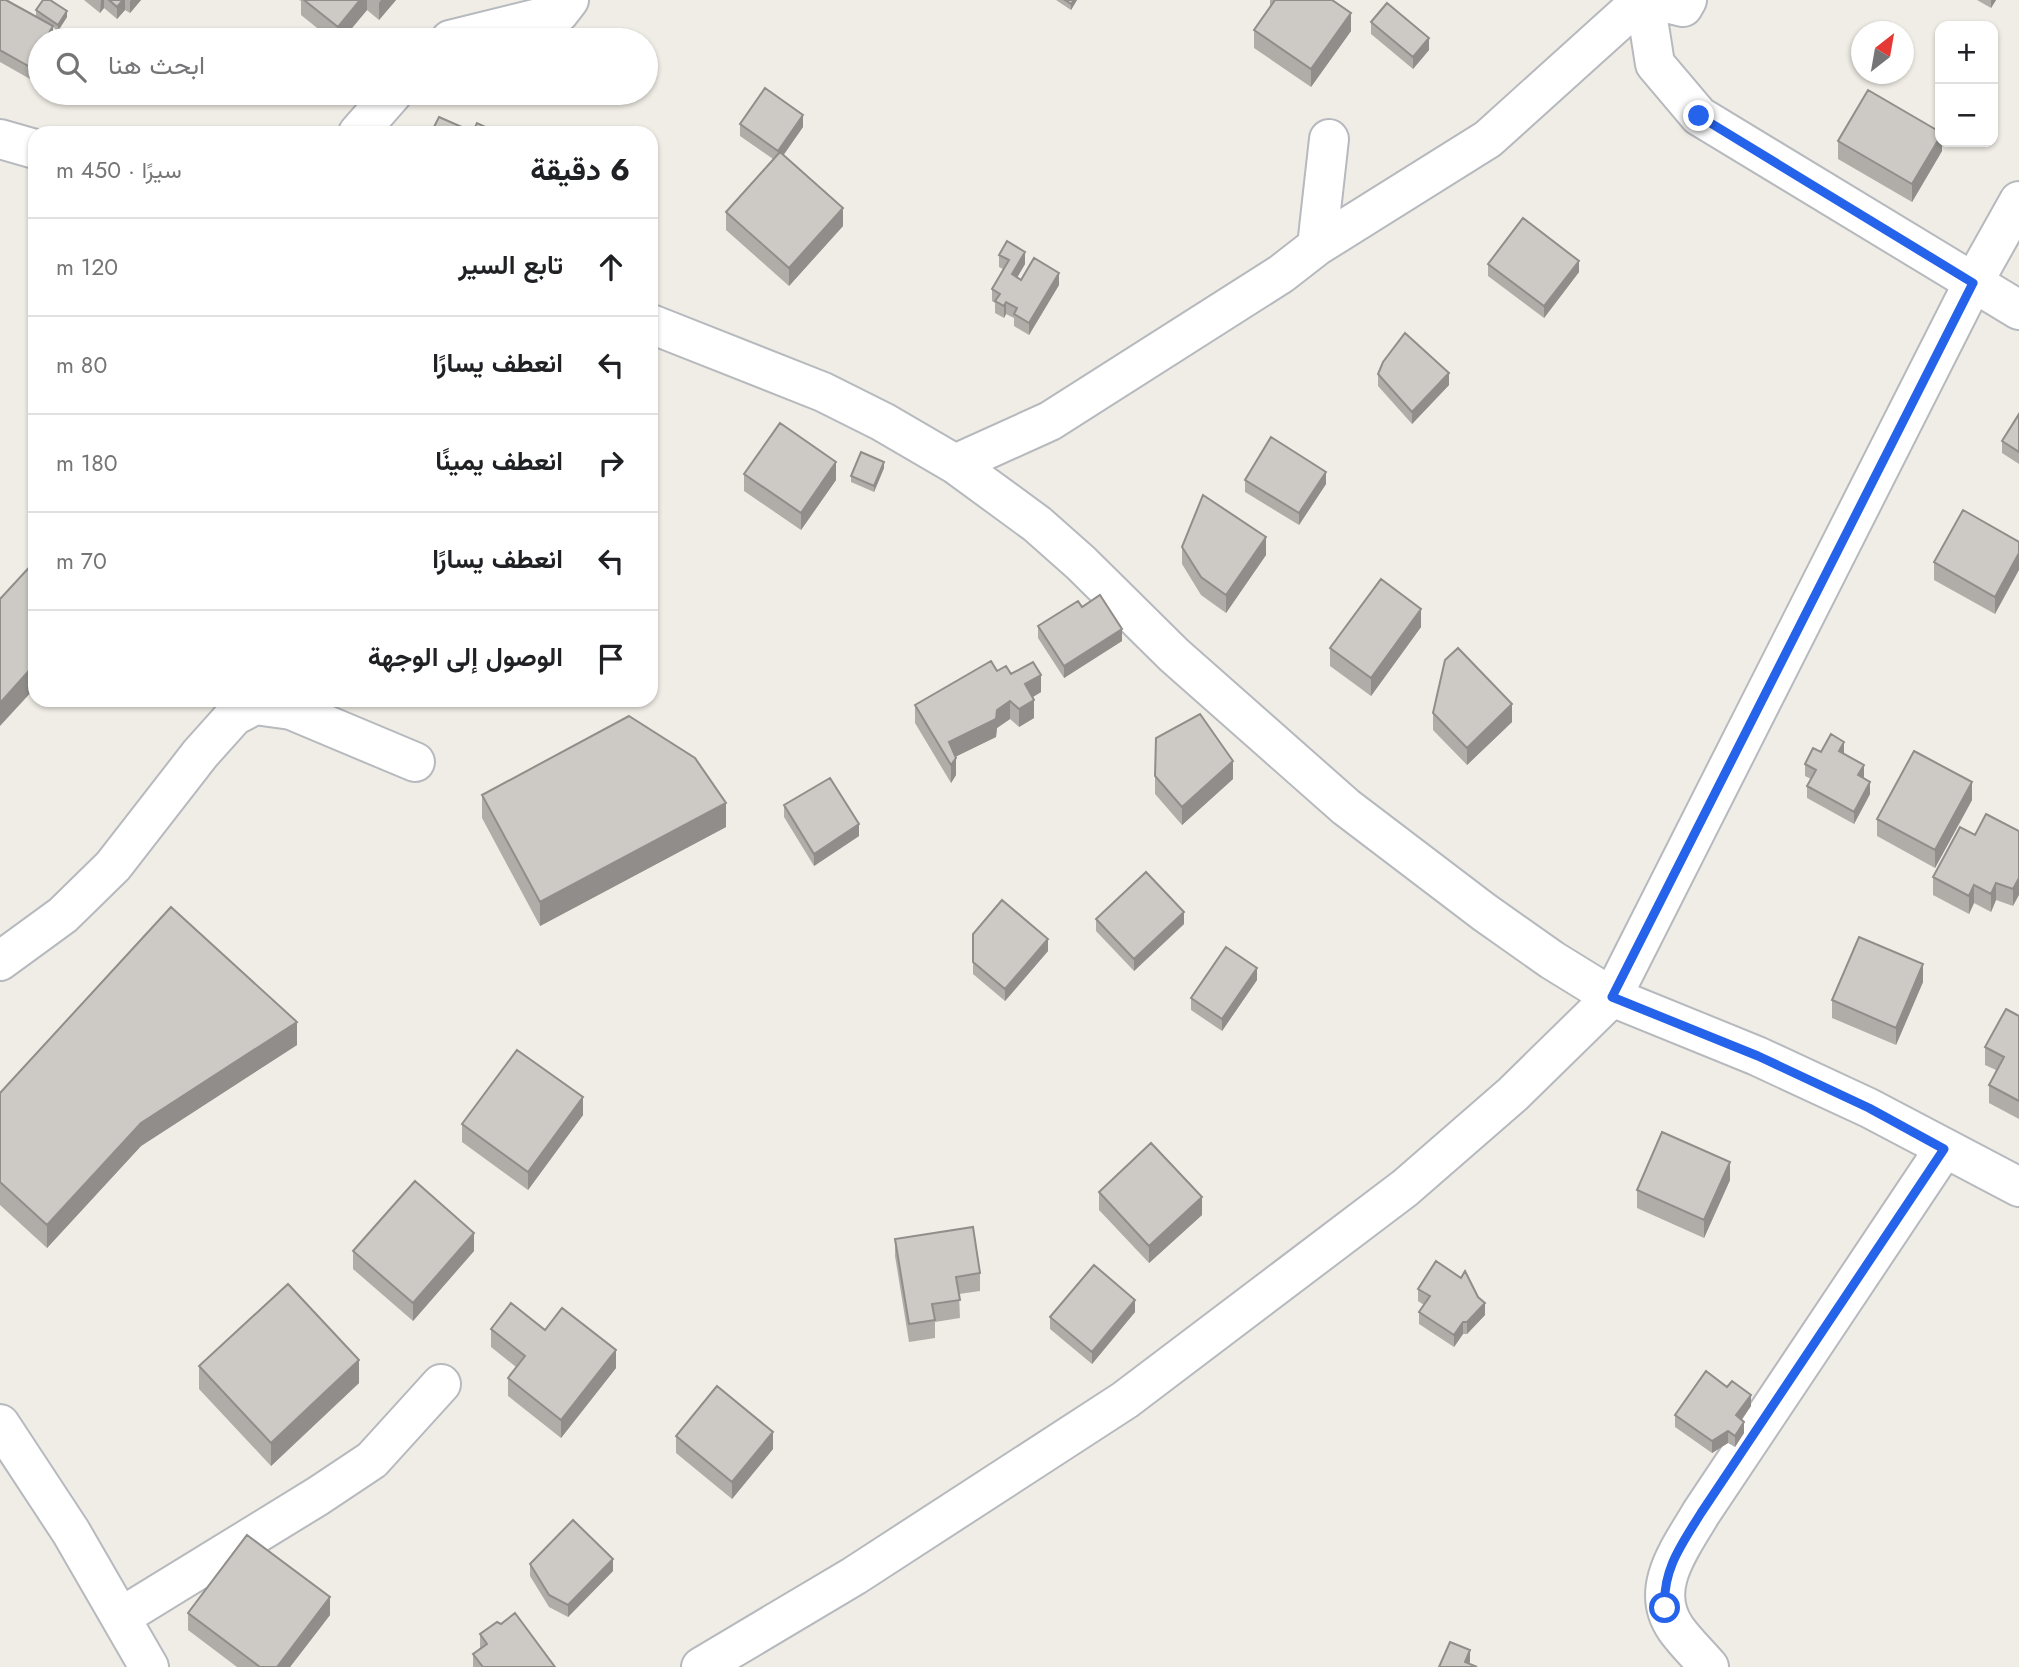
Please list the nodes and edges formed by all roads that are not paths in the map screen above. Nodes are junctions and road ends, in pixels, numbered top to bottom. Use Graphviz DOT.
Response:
graph roads {
  1 [pos="569,0"];
  2 [pos="1644,0"];
  3 [pos="1654,0"];
  4 [pos="1687,0"];
  5 [pos="498,28"];
  6 [pos="382,105"];
  7 [pos="364,126"];
  8 [pos="0,139"];
  9 [pos="1329,139"];
  10 [pos="28,147"];
  11 [pos="2019,201"];
  12 [pos="1317,246"];
  13 [pos="1973,283"];
  14 [pos="2019,310"];
  15 [pos="658,327"];
  16 [pos="955,464"];
  17 [pos="251,707"];
  18 [pos="269,707"];
  19 [pos="415,762"];
  20 [pos="0,961"];
  21 [pos="1612,997"];
  22 [pos="1944,1149"];
  23 [pos="2019,1187"];
  24 [pos="441,1384"];
  25 [pos="0,1424"];
  26 [pos="121,1617"];
  27 [pos="149,1667"];
  28 [pos="701,1667"];
  29 [pos="1709,1667"];
  1 -- 5 [label="street"];
  2 -- 12 [label="street"];
  2 -- 13 [label="street"];
  3 -- 4 [label="street"];
  6 -- 7 [label="street"];
  8 -- 10 [label="street"];
  9 -- 12 [label="street"];
  11 -- 13 [label="street"];
  12 -- 16 [label="street"];
  13 -- 14 [label="street"];
  13 -- 21 [label="street"];
  15 -- 16 [label="street"];
  16 -- 21 [label="street"];
  17 -- 20 [label="street"];
  18 -- 19 [label="street"];
  21 -- 22 [label="street"];
  21 -- 28 [label="street"];
  22 -- 23 [label="street"];
  22 -- 29 [label="street"];
  24 -- 26 [label="street"];
  25 -- 26 [label="street"];
  26 -- 27 [label="street"];
}
